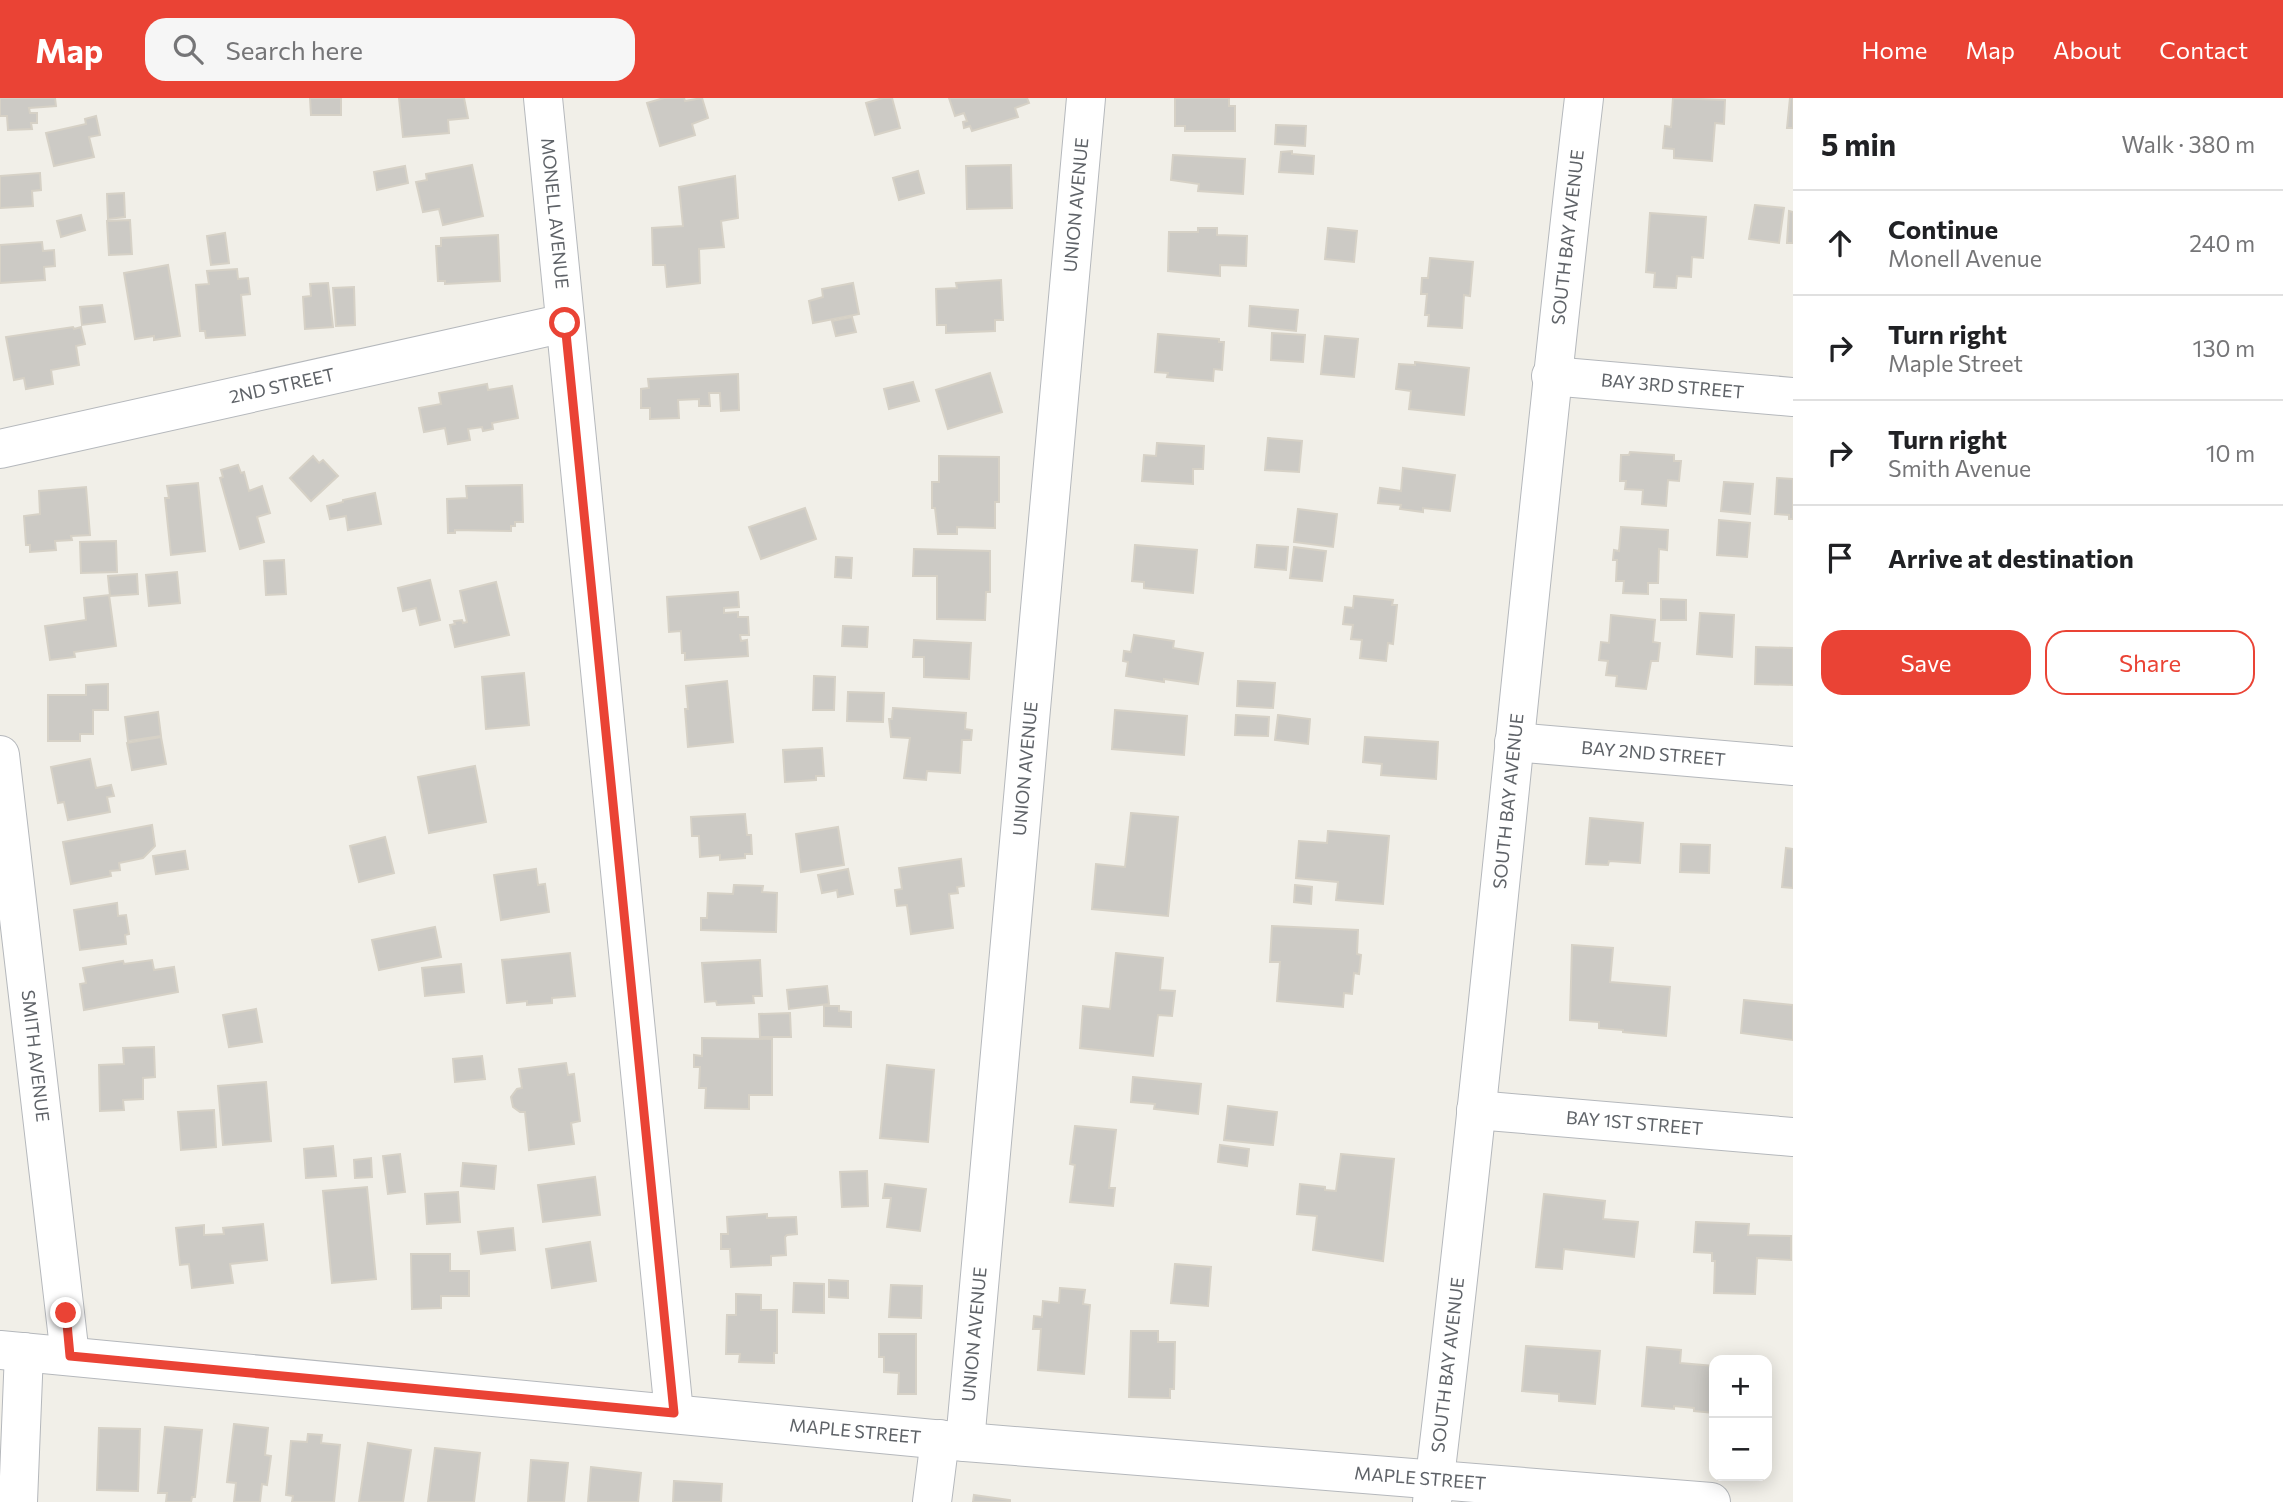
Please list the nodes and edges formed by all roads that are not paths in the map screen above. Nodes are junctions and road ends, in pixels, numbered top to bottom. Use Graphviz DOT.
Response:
graph roads {
  1 [pos="543,98"];
  2 [pos="1086,98"];
  3 [pos="1584,98"];
  4 [pos="565,323"];
  5 [pos="1552,376"];
  6 [pos="1793,397"];
  7 [pos="0,449"];
  8 [pos="1514,742"];
  9 [pos="0,755"];
  10 [pos="1793,766"];
  11 [pos="1476,1110"];
  12 [pos="1793,1137"];
  13 [pos="12,1351"];
  14 [pos="70,1356"];
  15 [pos="674,1413"];
  16 [pos="952,1440"];
  17 [pos="1433,1490"];
  18 [pos="18,1502"];
  19 [pos="932,1502"];
  20 [pos="1711,1502"];
  1 -- 4 [label="street, MONELL AVENUE"];
  2 -- 16 [label="street, UNION AVENUE"];
  3 -- 5 [label="street, SOUTH BAY AVENUE"];
  4 -- 7 [label="street, 2ND STREET"];
  4 -- 15 [label="street, MONELL AVENUE"];
  5 -- 6 [label="street, BAY 3RD STREET"];
  5 -- 8 [label="street, SOUTH BAY AVENUE"];
  8 -- 10 [label="street, BAY 2ND STREET"];
  8 -- 11 [label="street, SOUTH BAY AVENUE"];
  9 -- 14 [label="street, SMITH AVENUE"];
  11 -- 12 [label="street, BAY 1ST STREET"];
  11 -- 17 [label="street, SOUTH BAY AVENUE"];
  13 -- 14 [label="street, MAPLE STREET"];
  13 -- 18 [label="street"];
  14 -- 15 [label="street, MAPLE STREET"];
  15 -- 16 [label="street, MAPLE STREET"];
  16 -- 17 [label="street, MAPLE STREET"];
  16 -- 19 [label="street, UNION AVENUE"];
  17 -- 20 [label="street, MAPLE STREET"];
}
